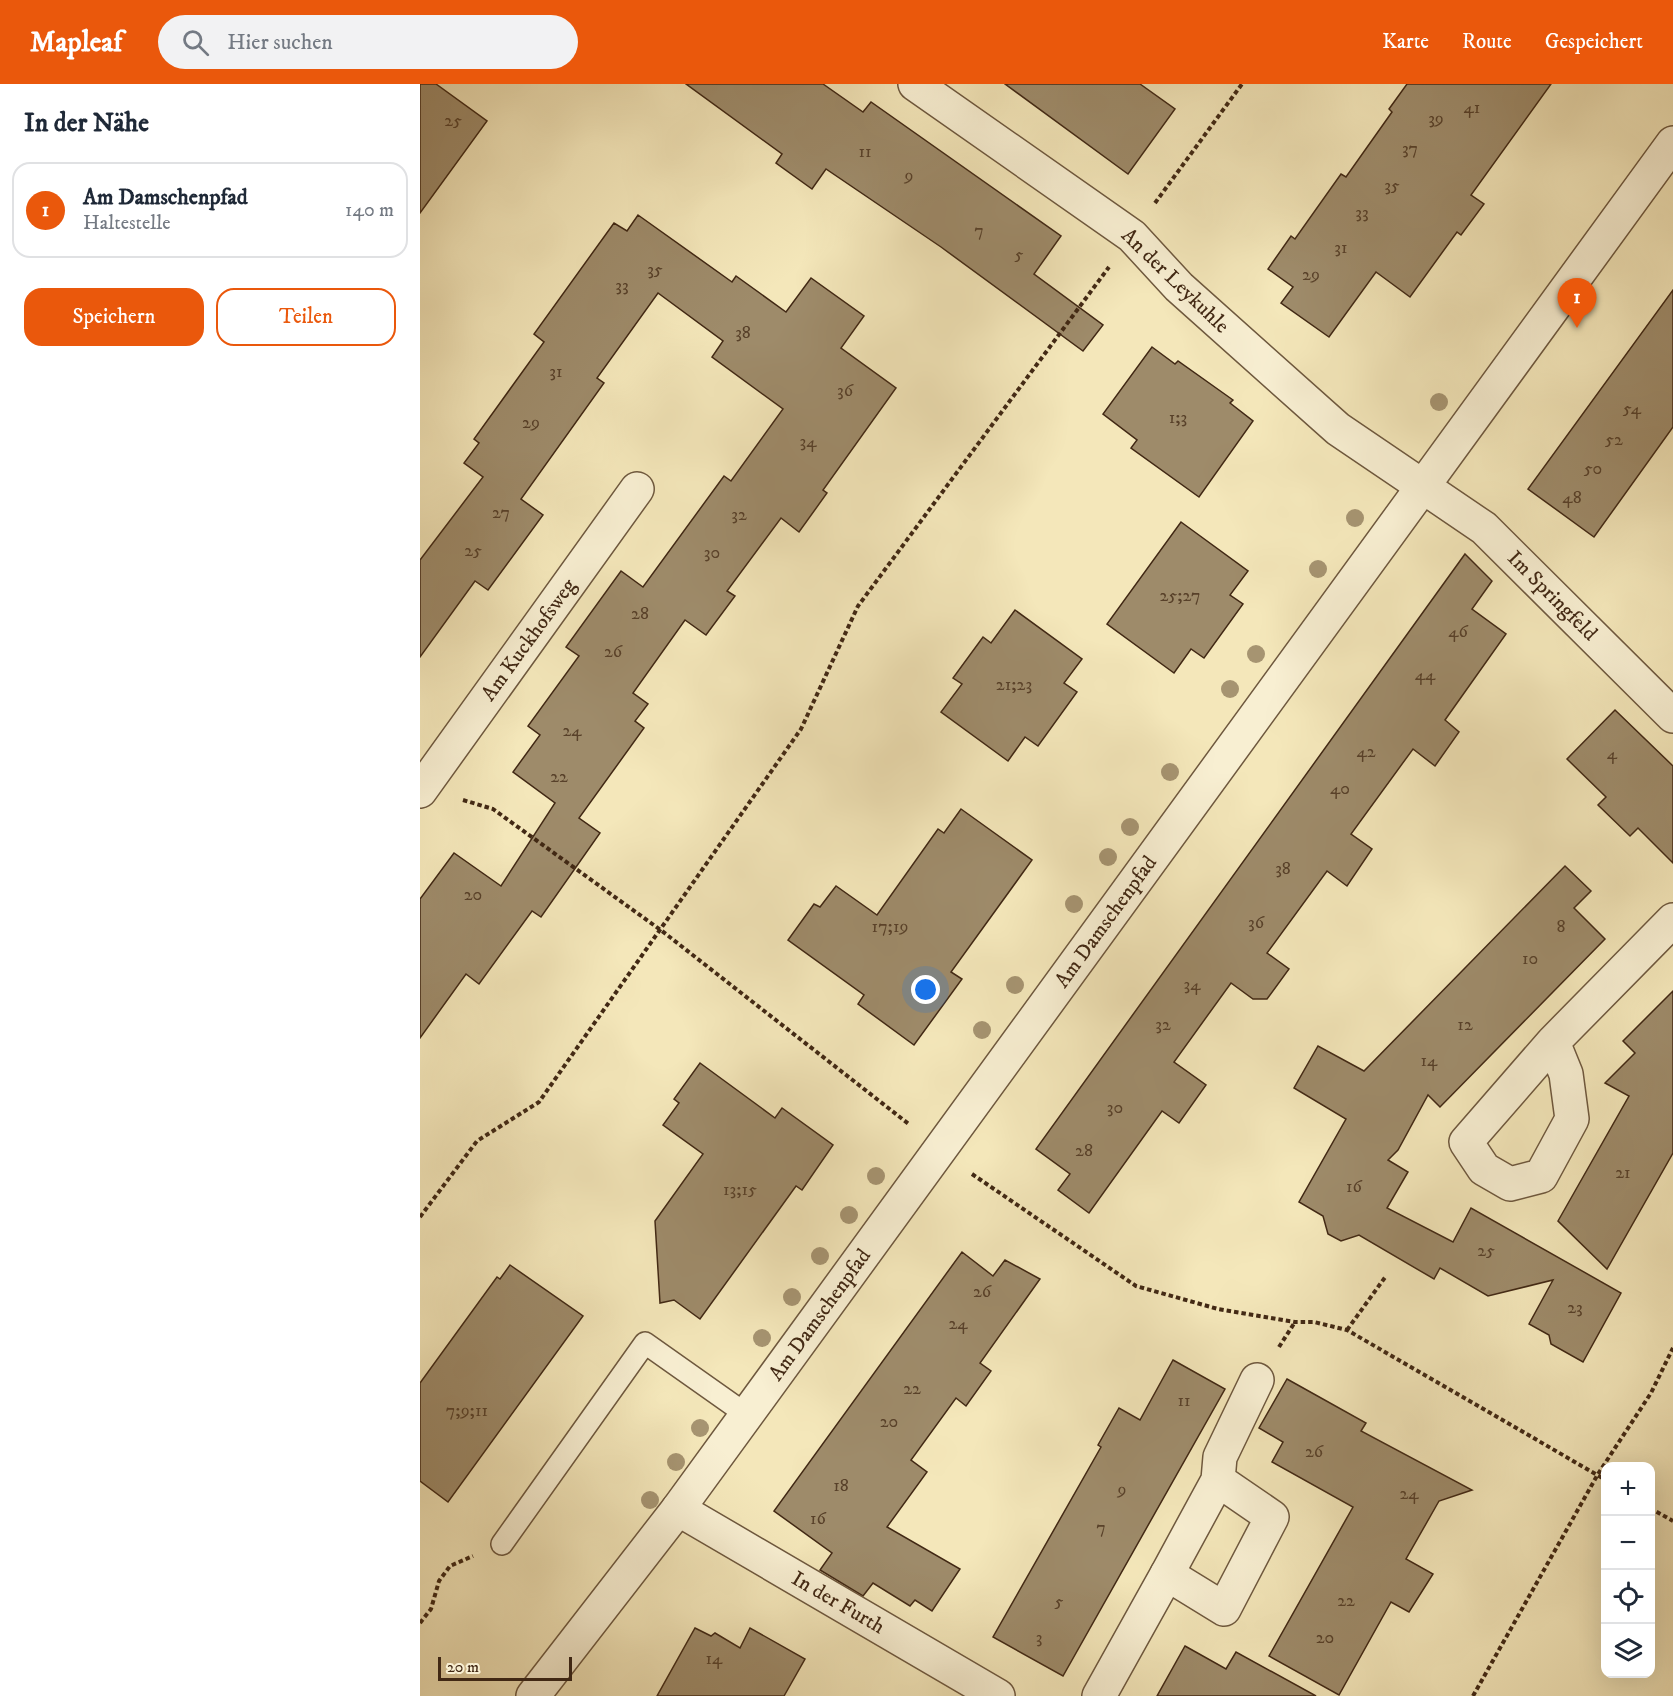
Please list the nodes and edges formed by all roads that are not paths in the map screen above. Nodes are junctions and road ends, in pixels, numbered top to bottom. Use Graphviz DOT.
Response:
graph roads {
  1 [pos="918,85"];
  2 [pos="1673,143"];
  3 [pos="1423,486"];
  4 [pos="637,489"];
  5 [pos="1673,716"];
  6 [pos="421,790"];
  7 [pos="1673,920"];
  8 [pos="1553,1042"];
  9 [pos="1257,1380"];
  10 [pos="747,1415"];
  11 [pos="1218,1480"];
  12 [pos="678,1509"];
  13 [pos="501,1544"];
  14 [pos="1167,1574"];
  15 [pos="533,1696"];
  16 [pos="998,1696"];
  17 [pos="1099,1696"];
  1 -- 3 [label="street, An der Leykuhle"];
  2 -- 3 [label="street, Am Damschenpfad"];
  3 -- 5 [label="street, Im Springfeld"];
  3 -- 10 [label="street, Am Damschenpfad"];
  4 -- 6 [label="street, Am Kuckhofsweg"];
  7 -- 8 [label="street"];
  9 -- 11 [label="street"];
  10 -- 12 [label="street, Am Damschenpfad"];
  10 -- 13 [label="lane"];
  11 -- 14 [label="street"];
  11 -- 14 [label="street"];
  12 -- 15 [label="street, Am Damschenpfad"];
  12 -- 16 [label="street, In der Furth"];
  14 -- 17 [label="street"];
}
